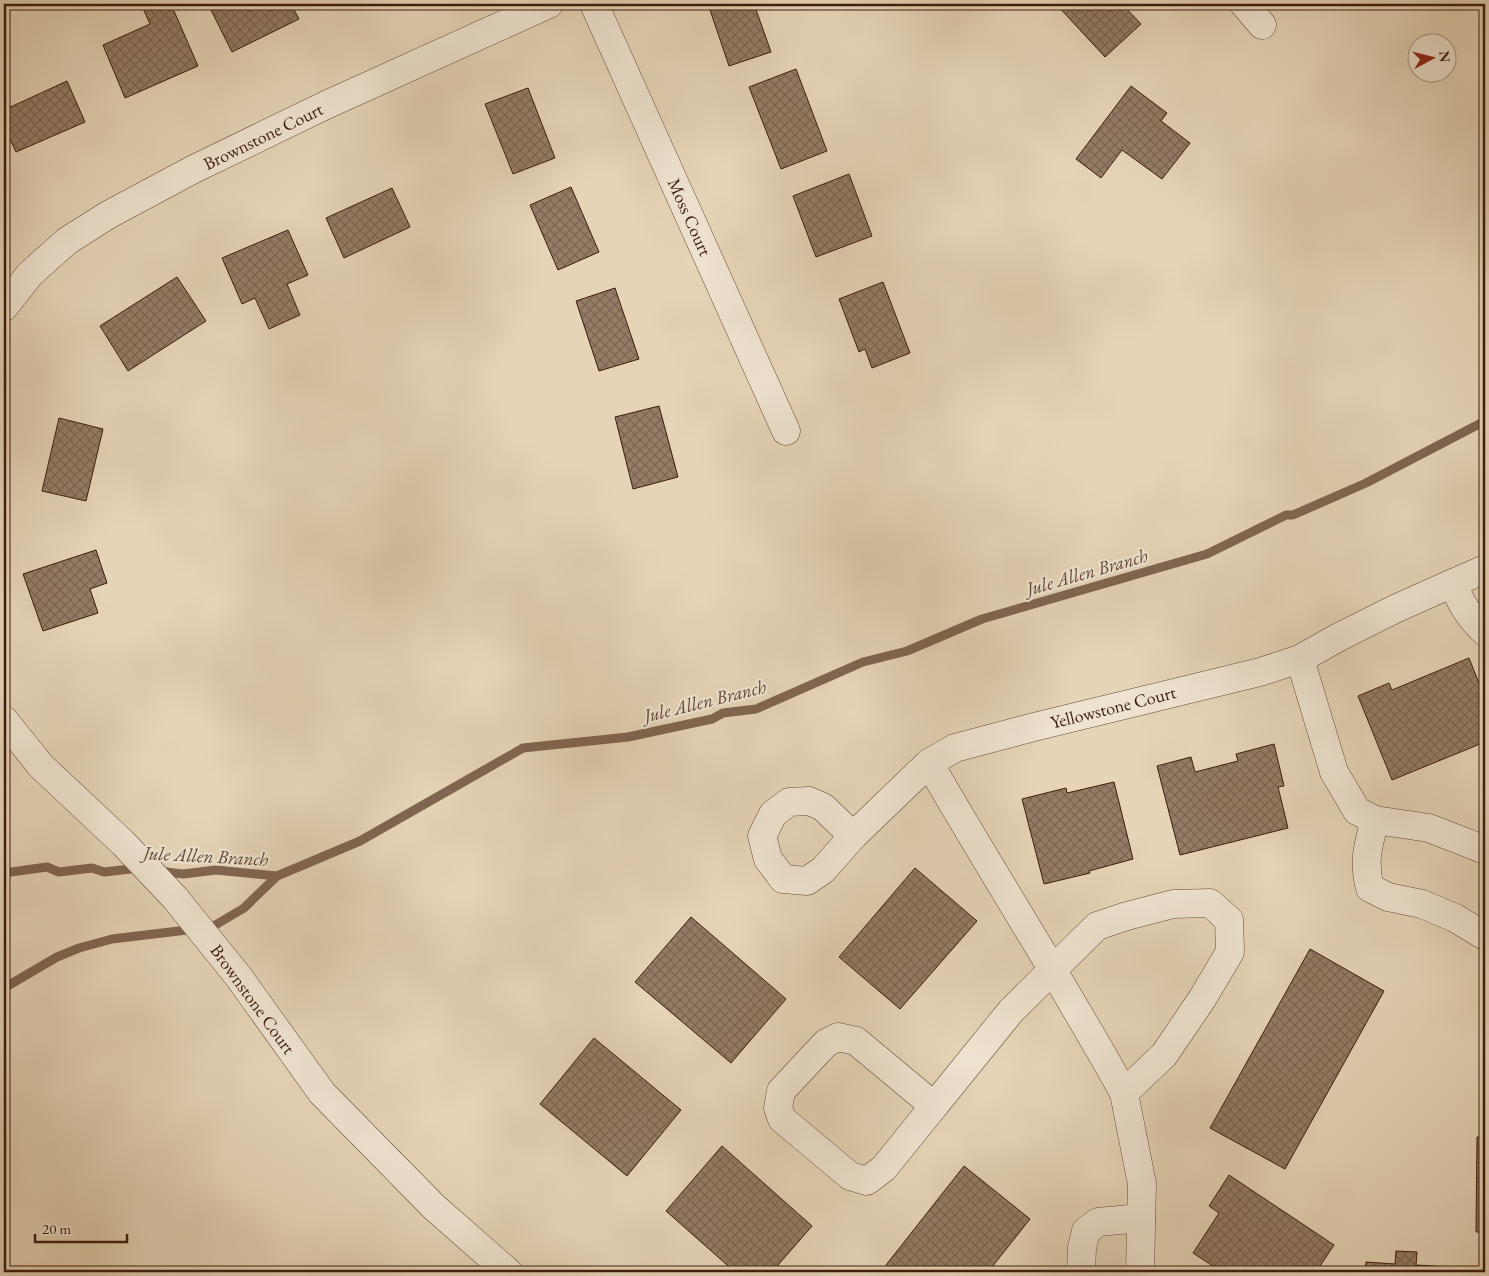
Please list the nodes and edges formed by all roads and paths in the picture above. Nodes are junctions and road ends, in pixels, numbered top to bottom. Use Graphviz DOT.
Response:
graph roads {
  1 [pos="549,4"];
  2 [pos="594,4"];
  3 [pos="1244,4"];
  4 [pos="1262,25"];
  5 [pos="4,308"];
  6 [pos="786,431"];
  7 [pos="1485,569"];
  8 [pos="1453,583"];
  9 [pos="1485,632"];
  10 [pos="1300,659"];
  11 [pos="4,720"];
  12 [pos="928,763"];
  13 [pos="1375,820"];
  14 [pos="853,836"];
  15 [pos="1485,850"];
  16 [pos="1485,936"];
  17 [pos="1052,971"];
  18 [pos="1124,1094"];
  19 [pos="934,1106"];
  20 [pos="1141,1218"];
  21 [pos="508,1272"];
  22 [pos="1081,1272"];
  23 [pos="1140,1272"];
  1 -- 5 [label="street, Brownstone Court"];
  2 -- 6 [label="street, Moss Court"];
  3 -- 4 [label="street"];
  7 -- 8 [label="street, Yellowstone Court"];
  8 -- 9 [label="street"];
  8 -- 10 [label="street, Yellowstone Court"];
  10 -- 12 [label="street, Yellowstone Court"];
  10 -- 13 [label="street"];
  11 -- 21 [label="street, Brownstone Court"];
  12 -- 14 [label="street, Yellowstone Court"];
  12 -- 17 [label="street"];
  13 -- 15 [label="street"];
  13 -- 16 [label="street"];
  17 -- 18 [label="street"];
  17 -- 18 [label="street"];
  17 -- 19 [label="street"];
  18 -- 20 [label="street"];
  19 -- 19 [label="street"];
  20 -- 22 [label="street"];
  20 -- 23 [label="street"];
}
